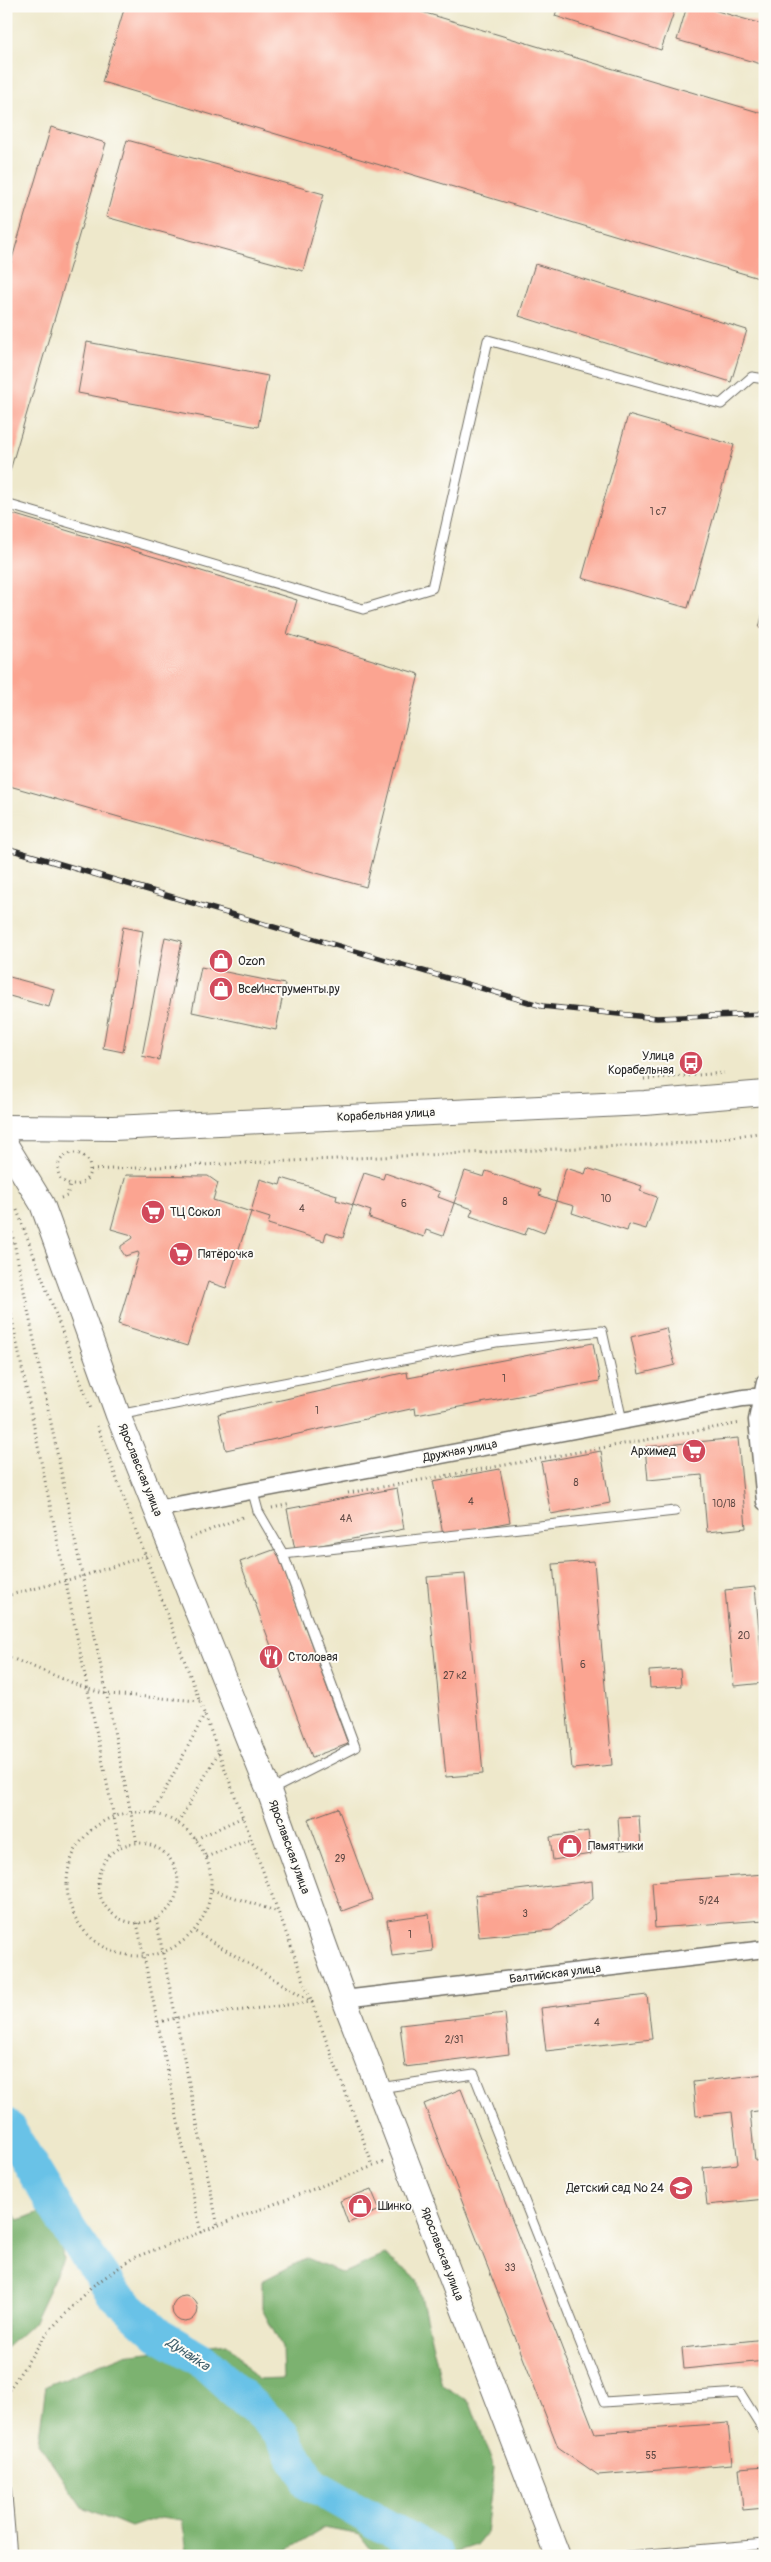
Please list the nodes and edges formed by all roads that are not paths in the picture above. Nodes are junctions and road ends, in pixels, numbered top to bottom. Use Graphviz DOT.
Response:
graph roads {
  1 [pos="765,379"];
  2 [pos="6,504"];
  3 [pos="765,1093"];
  4 [pos="6,1127"];
  5 [pos="6,1145"];
  6 [pos="763,1392"];
  7 [pos="118,1415"];
  8 [pos="622,1421"];
  9 [pos="252,1490"];
  10 [pos="765,1502"];
  11 [pos="156,1509"];
  12 [pos="675,1512"];
  13 [pos="283,1554"];
  14 [pos="269,1791"];
  15 [pos="765,1949"];
  16 [pos="344,1999"];
  17 [pos="378,2088"];
  18 [pos="765,2433"];
  19 [pos="6,2483"];
  20 [pos="765,2544"];
  21 [pos="10,2552"];
  22 [pos="558,2556"];
  23 [pos="627,2556"];
  1 -- 2 [label="lane"];
  3 -- 4 [label="street, Корабельная улица"];
  5 -- 7 [label="street, Ярославская улица"];
  6 -- 8 [label="street, Дружная улица"];
  6 -- 10 [label="street"];
  7 -- 8 [label="lane"];
  7 -- 11 [label="street, Ярославская улица"];
  8 -- 9 [label="street, Дружная улица"];
  9 -- 11 [label="street, Дружная улица"];
  9 -- 13 [label="lane"];
  11 -- 14 [label="street, Ярославская улица"];
  12 -- 13 [label="lane"];
  13 -- 14 [label="lane"];
  14 -- 16 [label="street, Ярославская улица"];
  15 -- 16 [label="street, Балтийская улица"];
  16 -- 17 [label="street, Ярославская улица"];
  17 -- 18 [label="lane"];
  17 -- 22 [label="street, Ярославская улица"];
  19 -- 21 [label="lane"];
  20 -- 23 [label="lane"];
}
